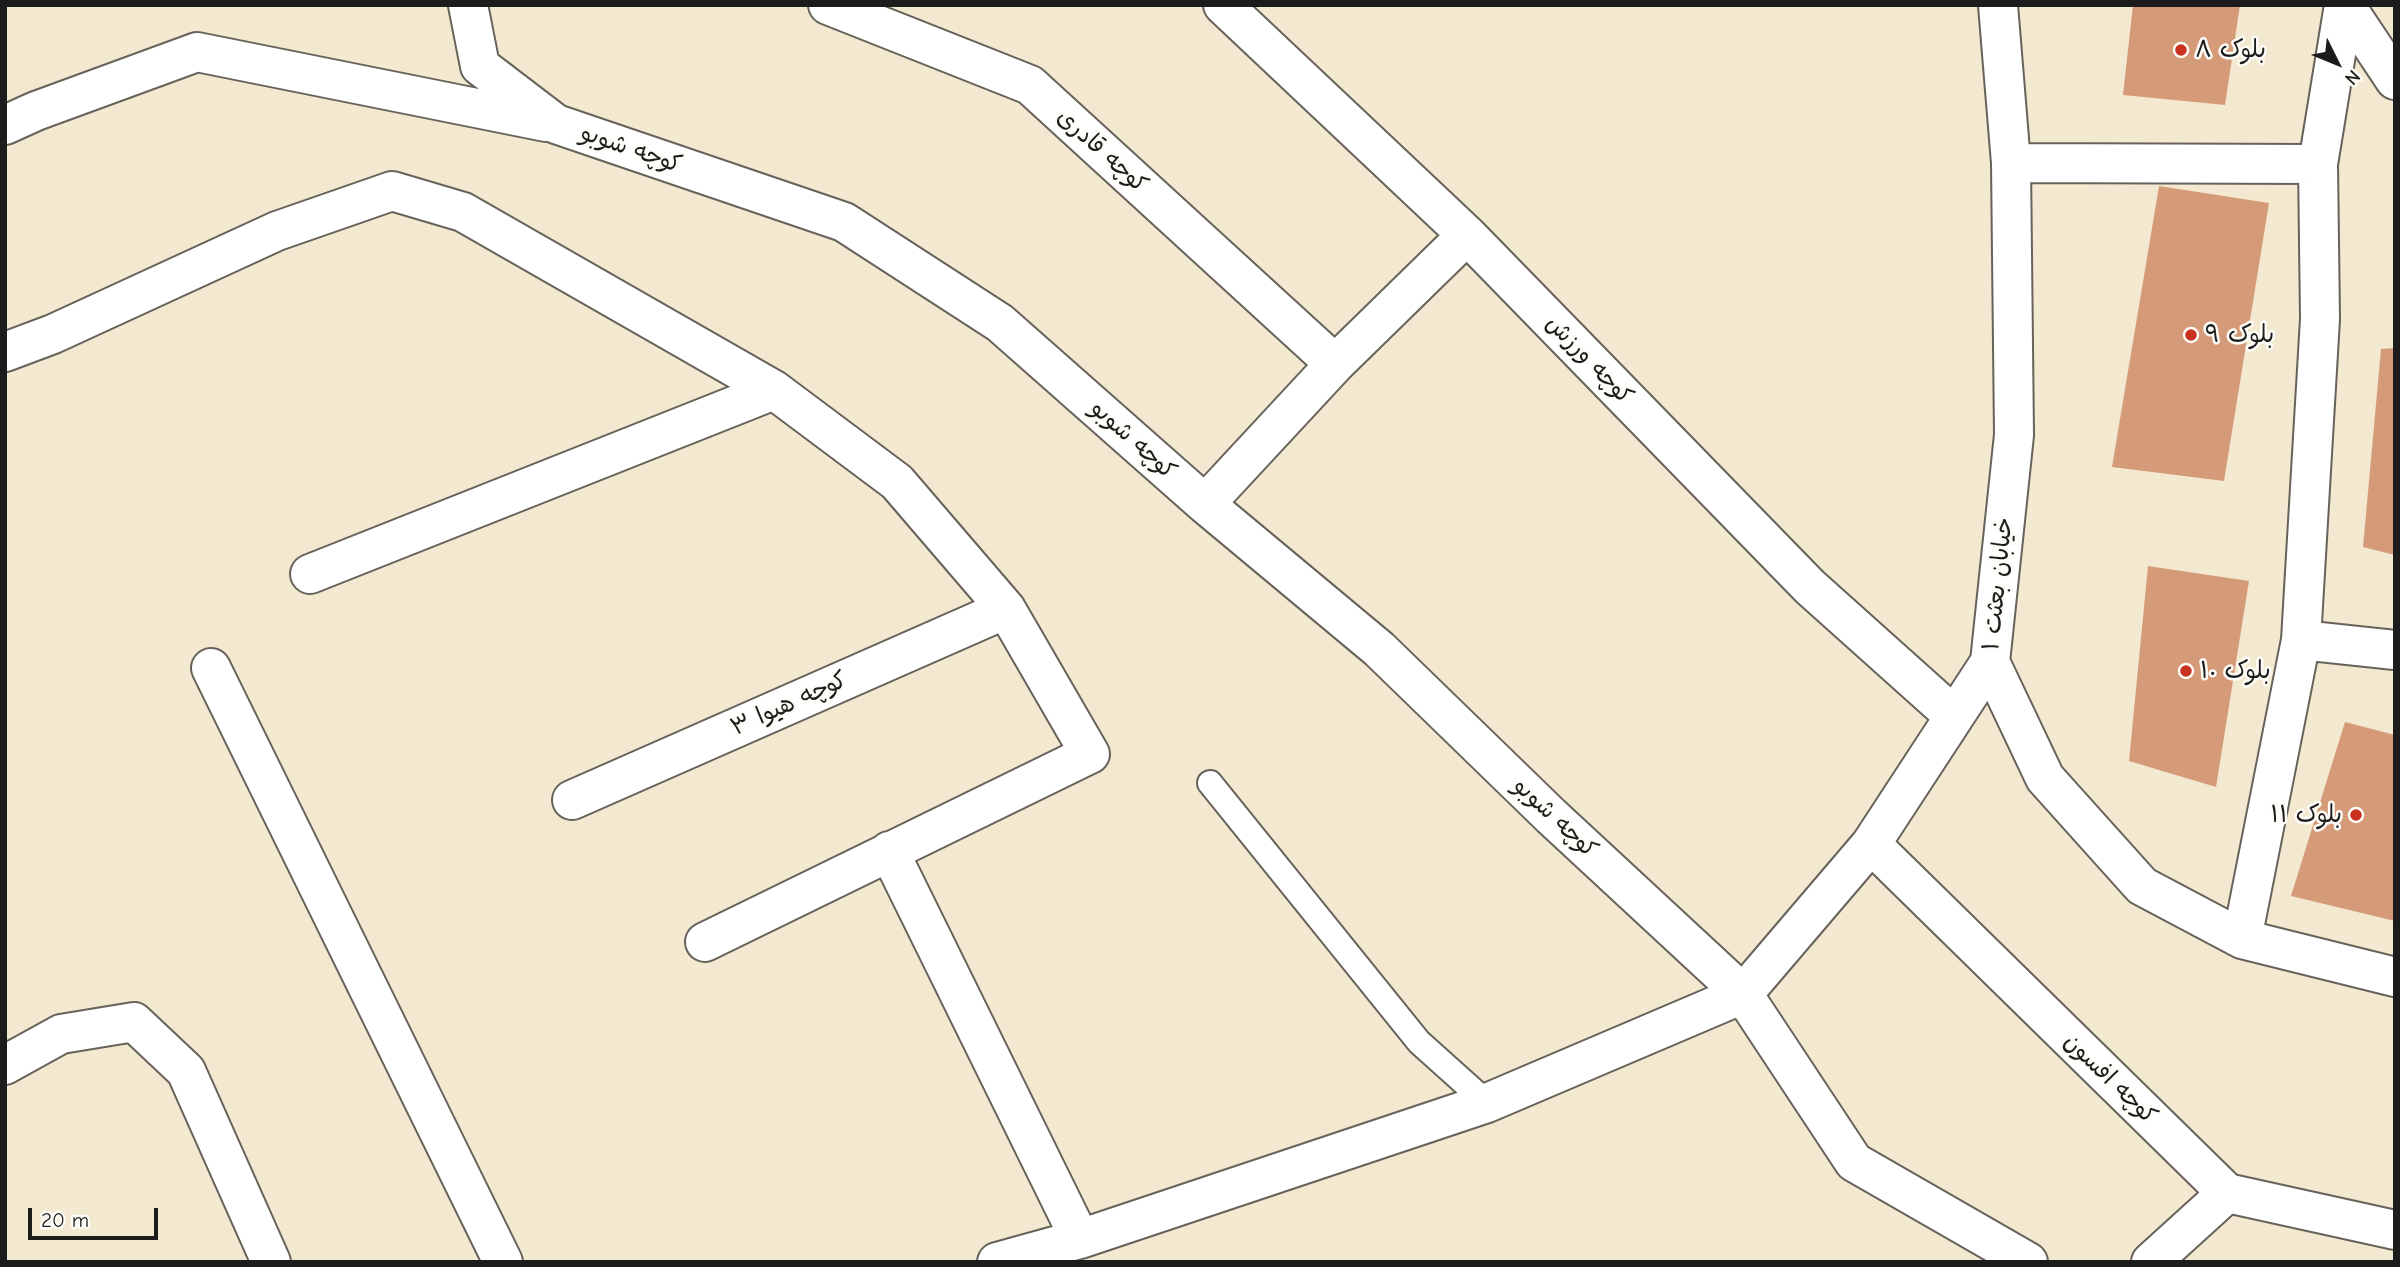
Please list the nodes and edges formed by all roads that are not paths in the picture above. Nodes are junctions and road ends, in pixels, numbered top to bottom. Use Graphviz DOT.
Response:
graph roads {
  1 [pos="468,5"];
  2 [pos="828,5"];
  3 [pos="1223,5"];
  4 [pos="1998,5"];
  5 [pos="2344,5"];
  6 [pos="2395,80"];
  7 [pos="556,124"];
  8 [pos="5,125"];
  9 [pos="2011,163"];
  10 [pos="2318,164"];
  11 [pos="1466,235"];
  12 [pos="5,352"];
  13 [pos="1335,364"];
  14 [pos="774,390"];
  15 [pos="1205,504"];
  16 [pos="310,574"];
  17 [pos="1006,609"];
  18 [pos="2301,640"];
  19 [pos="2395,650"];
  20 [pos="1990,662"];
  21 [pos="211,668"];
  22 [pos="1954,716"];
  23 [pos="1210,783"];
  24 [pos="572,800"];
  25 [pos="1871,844"];
  26 [pos="889,851"];
  27 [pos="2242,939"];
  28 [pos="705,942"];
  29 [pos="2395,976"];
  30 [pos="1743,994"];
  31 [pos="5,1065"];
  32 [pos="1487,1103"];
  33 [pos="2227,1193"];
  34 [pos="2395,1230"];
  35 [pos="1080,1239"];
  36 [pos="271,1262"];
  37 [pos="503,1262"];
  38 [pos="997,1262"];
  39 [pos="2028,1262"];
  40 [pos="2151,1262"];
  1 -- 7 [label="street, کوچه شوبو"];
  2 -- 13 [label="street, کوچه قادری"];
  3 -- 11 [label="street, کوچه ورزش"];
  4 -- 9 [label="street, خیابان بعثت ۱"];
  5 -- 6 [label="street"];
  5 -- 10 [label="street"];
  7 -- 8 [label="street"];
  7 -- 15 [label="street, کوچه شوبو"];
  9 -- 10 [label="street"];
  9 -- 20 [label="street, خیابان بعثت ۱"];
  10 -- 18 [label="street"];
  11 -- 13 [label="street"];
  11 -- 22 [label="street, کوچه ورزش"];
  12 -- 14 [label="street"];
  13 -- 15 [label="street"];
  14 -- 16 [label="street"];
  14 -- 17 [label="street"];
  15 -- 30 [label="street, کوچه شوبو"];
  17 -- 24 [label="street, کوچه هیوا ۳"];
  17 -- 26 [label="street"];
  18 -- 19 [label="street"];
  18 -- 27 [label="street"];
  20 -- 22 [label="street"];
  20 -- 27 [label="street, خیابان بعثت ۱"];
  21 -- 37 [label="street"];
  22 -- 25 [label="street"];
  23 -- 32 [label="lane"];
  25 -- 30 [label="street"];
  25 -- 33 [label="street, کوچه افسون"];
  26 -- 28 [label="street"];
  26 -- 35 [label="street"];
  27 -- 29 [label="street, خیابان بعثت ۱"];
  30 -- 32 [label="street"];
  30 -- 39 [label="street, کوچه شوبو"];
  31 -- 36 [label="street"];
  32 -- 35 [label="street"];
  33 -- 34 [label="street"];
  33 -- 40 [label="street"];
  35 -- 38 [label="street"];
}
